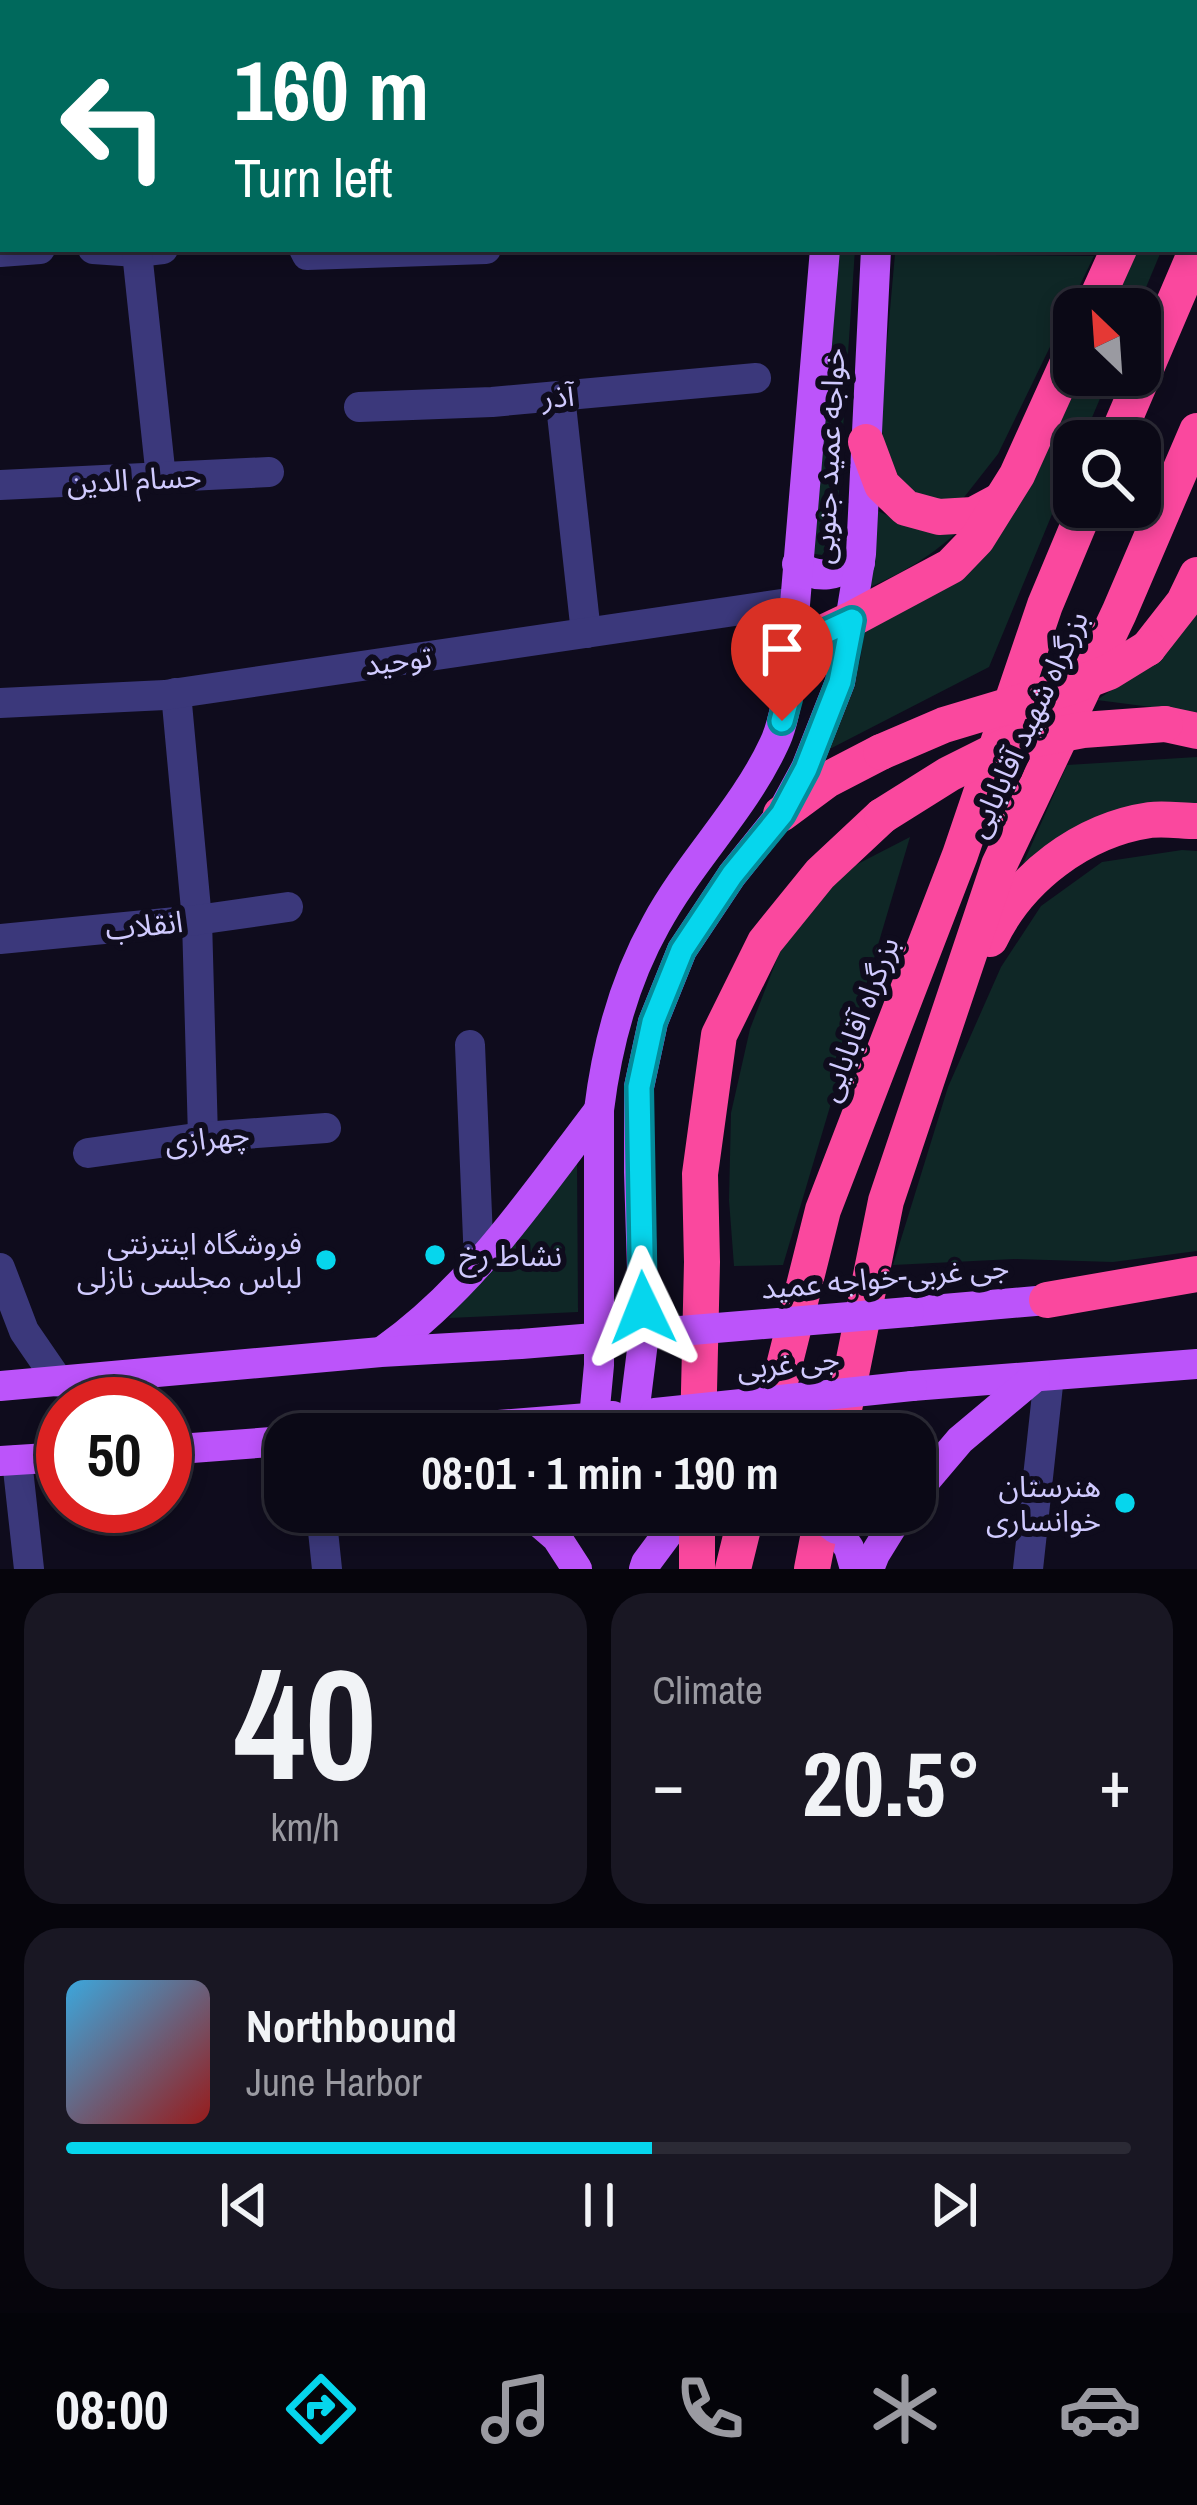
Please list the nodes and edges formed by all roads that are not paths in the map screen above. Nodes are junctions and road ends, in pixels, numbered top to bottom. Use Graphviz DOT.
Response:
graph roads {
  1 [pos="150,252"];
  2 [pos="306,252"];
  3 [pos="392,252"];
  4 [pos="825,252"];
  5 [pos="876,252"];
  6 [pos="1118,252"];
  7 [pos="1196,252"];
  8 [pos="1101,288"];
  9 [pos="756,378"];
  10 [pos="1053,395"];
  11 [pos="560,396"];
  12 [pos="359,407"];
  13 [pos="1123,420"];
  14 [pos="1197,430"];
  15 [pos="866,442"];
  16 [pos="269,472"];
  17 [pos="160,478"];
  18 [pos="0,485"];
  19 [pos="1001,500"];
  20 [pos="1077,528"];
  21 [pos="860,563"];
  22 [pos="797,564"];
  23 [pos="1197,575"];
  24 [pos="795,602"];
  25 [pos="852,620"];
  26 [pos="586,633"];
  27 [pos="791,648"];
  28 [pos="176,693"];
  29 [pos="0,703"];
  30 [pos="1181,728"];
  31 [pos="782,814"];
  32 [pos="1197,821"];
  33 [pos="960,855"];
  34 [pos="288,908"];
  35 [pos="196,920"];
  36 [pos="0,939"];
  37 [pos="470,1045"];
  38 [pos="935,1057"];
  39 [pos="599,1110"];
  40 [pos="326,1128"];
  41 [pos="202,1137"];
  42 [pos="88,1153"];
  43 [pos="478,1262"];
  44 [pos="0,1268"];
  45 [pos="1197,1274"];
  46 [pos="1197,1287"];
  47 [pos="1047,1300"];
  48 [pos="650,1333"];
  49 [pos="598,1338"];
  50 [pos="382,1352"];
  51 [pos="1197,1364"];
  52 [pos="1042,1376"];
  53 [pos="56,1377"];
  54 [pos="113,1377"];
  55 [pos="36,1384"];
  56 [pos="0,1386"];
  57 [pos="594,1413"];
  58 [pos="645,1413"];
  59 [pos="698,1413"];
  60 [pos="771,1413"];
  61 [pos="843,1413"];
  62 [pos="264,1443"];
  63 [pos="192,1448"];
  64 [pos="8,1461"];
  65 [pos="936,1468"];
  66 [pos="323,1533"];
  67 [pos="551,1533"];
  68 [pos="669,1533"];
  69 [pos="695,1533"];
  70 [pos="742,1533"];
  71 [pos="821,1533"];
  72 [pos="837,1533"];
  73 [pos="887,1533"];
  74 [pos="645,1566"];
  75 [pos="28,1569"];
  76 [pos="327,1569"];
  77 [pos="578,1569"];
  78 [pos="697,1569"];
  79 [pos="733,1569"];
  80 [pos="812,1569"];
  81 [pos="855,1569"];
  82 [pos="869,1569"];
  83 [pos="1028,1569"];
  1 -- 17 [label="street"];
  2 -- 3 [label="street"];
  4 -- 22 [label="main road, خواجه عمید جنوبی"];
  5 -- 15 [label="main road, خواجه عمید جنوبی"];
  6 -- 8 [label="highway"];
  7 -- 13 [label="highway"];
  9 -- 11 [label="street, آذر"];
  10 -- 19 [label="highway"];
  11 -- 12 [label="street, آذر"];
  11 -- 26 [label="street"];
  14 -- 38 [label="highway, بزرگراه شهید آقابابایی"];
  15 -- 19 [label="highway"];
  15 -- 21 [label="main road, خواجه عمید جنوبی"];
  16 -- 17 [label="street, حسام الدین"];
  17 -- 18 [label="street, حسام الدین"];
  19 -- 25 [label="highway"];
  20 -- 33 [label="highway, بزرگراه شهید آقابابایی"];
  21 -- 22 [label="main road"];
  21 -- 25 [label="main road, خواجه عمید جنوبی"];
  22 -- 24 [label="main road, خواجه عمید جنوبی"];
  23 -- 31 [label="highway, bridge"];
  24 -- 26 [label="street, توحید"];
  24 -- 27 [label="main road, خواجه عمید جنوبی"];
  25 -- 27 [label="highway"];
  25 -- 31 [label="main road, خواجه عمید جنوبی"];
  26 -- 28 [label="street, توحید"];
  27 -- 39 [label="main road, خواجه عمید جنوبی"];
  28 -- 29 [label="street, توحید"];
  28 -- 35 [label="street"];
  30 -- 59 [label="highway, bridge"];
  31 -- 48 [label="main road, خواجه عمید جنوبی"];
  32 -- 38 [label="highway"];
  33 -- 60 [label="highway, بزرگراه آقابابایی"];
  34 -- 35 [label="street, انقلاب"];
  35 -- 36 [label="street, انقلاب"];
  35 -- 41 [label="street"];
  37 -- 43 [label="street"];
  38 -- 61 [label="highway"];
  39 -- 43 [label="main road"];
  39 -- 49 [label="main road, خواجه عمید جنوبی"];
  40 -- 41 [label="street, چهرازی"];
  41 -- 42 [label="street, چهرازی"];
  43 -- 50 [label="main road"];
  44 -- 53 [label="street"];
  45 -- 47 [label="highway"];
  46 -- 47 [label="main road"];
  47 -- 48 [label="main road, جی غربی-خواجه عمید, bridge"];
  48 -- 49 [label="main road"];
  48 -- 58 [label="main road, خواجه عمید جنوبی"];
  49 -- 50 [label="main road"];
  49 -- 57 [label="main road, خواجه عمید جنوبی"];
  50 -- 54 [label="main road"];
  51 -- 52 [label="main road, جی غربی"];
  52 -- 58 [label="main road, جی غربی, bridge"];
  52 -- 65 [label="main road"];
  52 -- 83 [label="street"];
  55 -- 56 [label="main road"];
  62 -- 63 [label="main road"];
  64 -- 75 [label="street"];
  66 -- 76 [label="street"];
  67 -- 77 [label="main road"];
  68 -- 74 [label="main road"];
  69 -- 78 [label="highway"];
  70 -- 79 [label="highway"];
  71 -- 80 [label="highway"];
  72 -- 81 [label="main road"];
  73 -- 82 [label="main road"];
}
